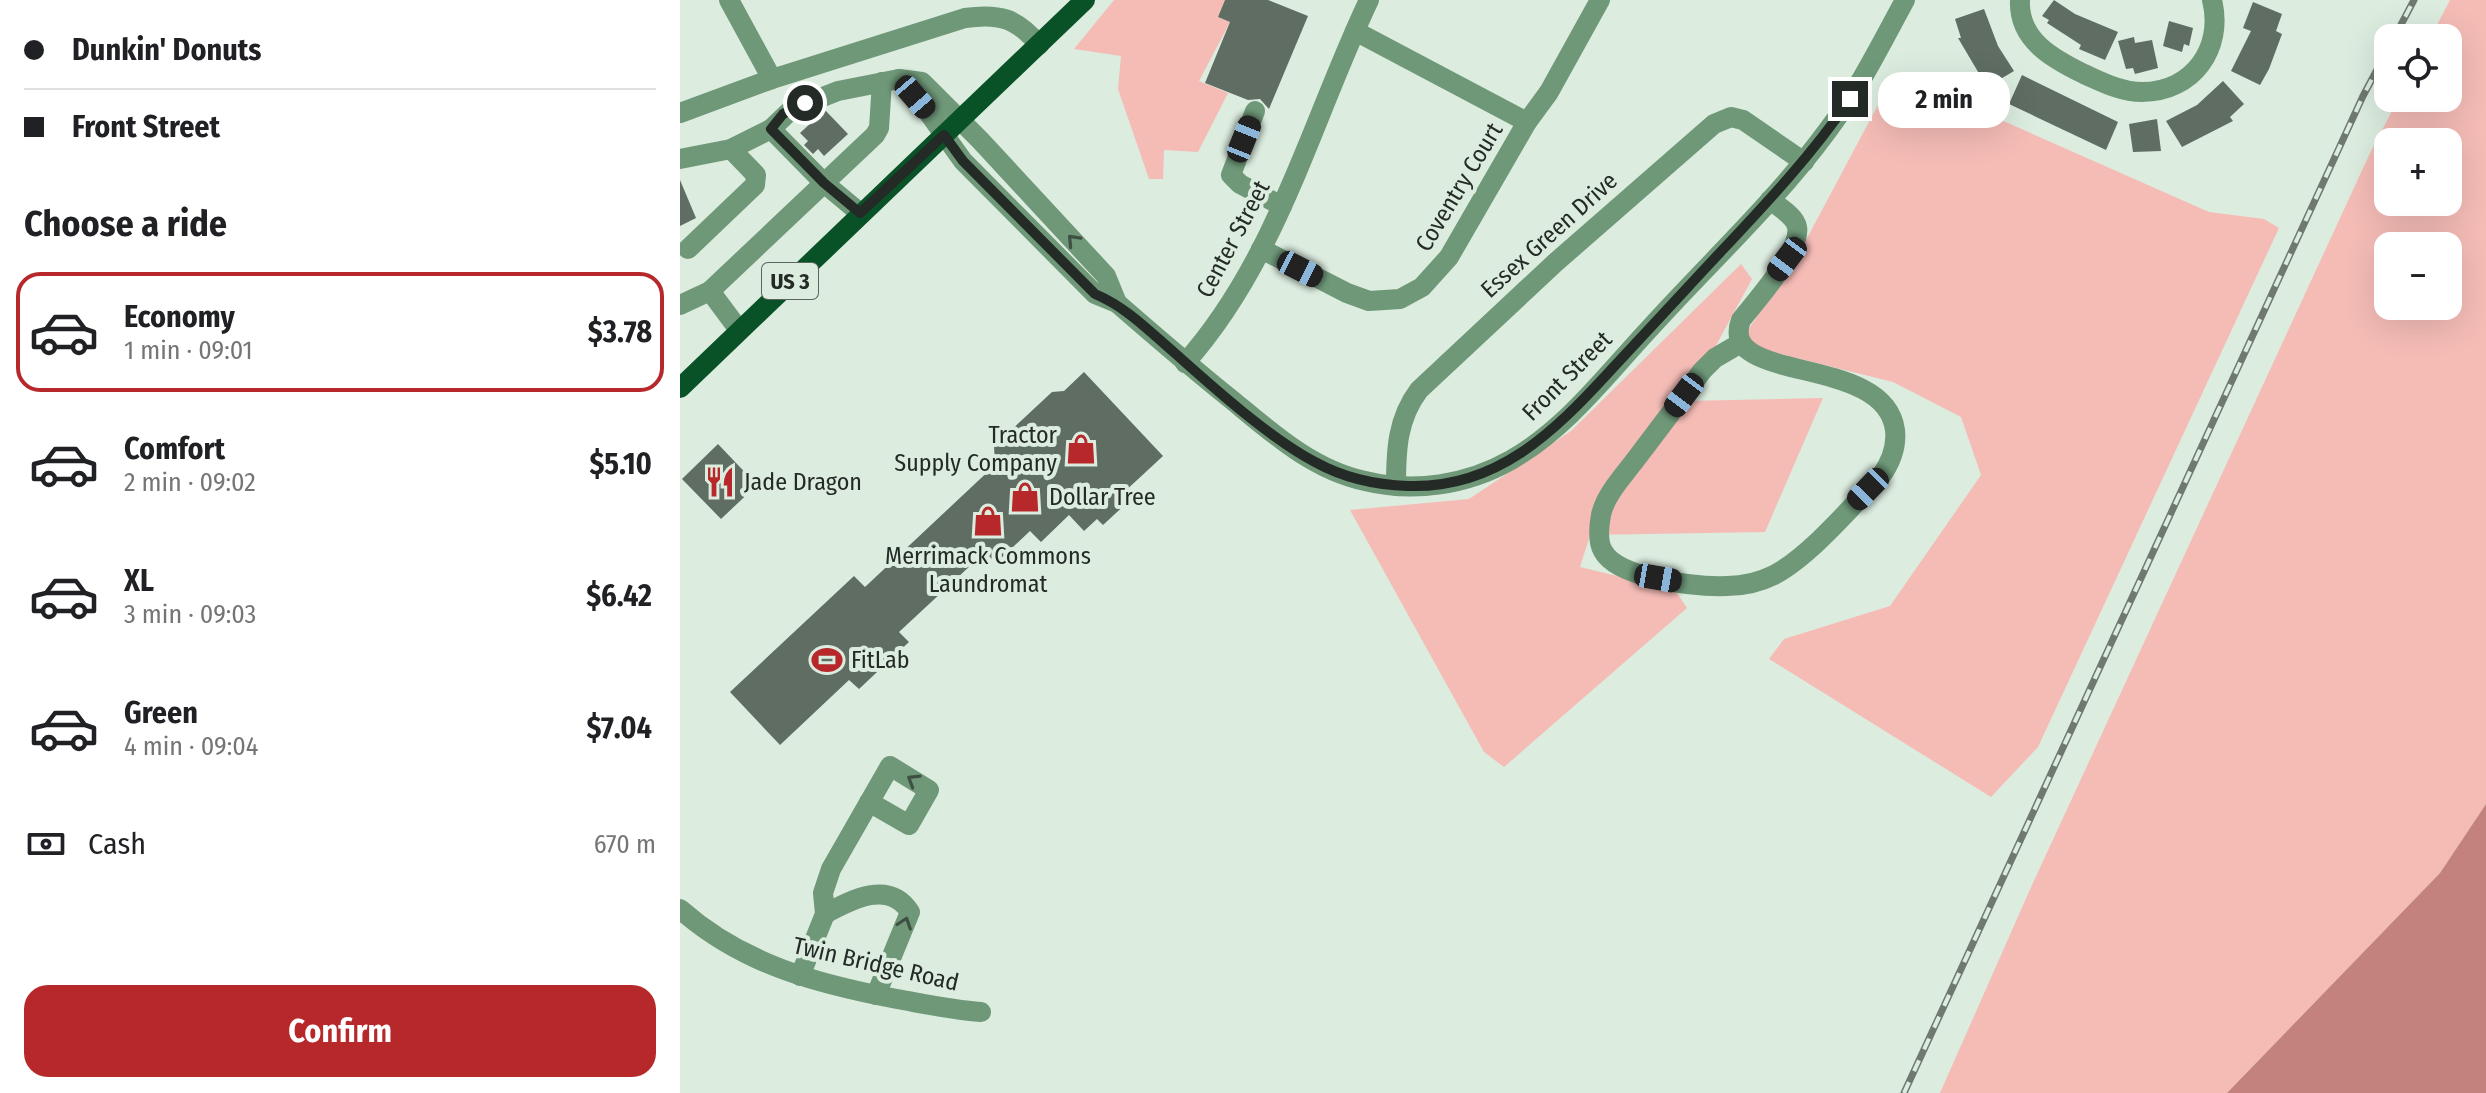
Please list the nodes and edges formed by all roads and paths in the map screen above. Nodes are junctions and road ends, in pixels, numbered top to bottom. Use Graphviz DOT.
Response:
graph roads {
  1 [pos="729,0"];
  2 [pos="1084,0"];
  3 [pos="1600,0"];
  4 [pos="1905,0"];
  5 [pos="2020,0"];
  6 [pos="2212,0"];
  7 [pos="1365,1"];
  8 [pos="1355,31"];
  9 [pos="1039,45"];
  10 [pos="772,79"];
  11 [pos="890,81"];
  12 [pos="1255,111"];
  13 [pos="680,113"];
  14 [pos="1527,122"];
  15 [pos="952,128"];
  16 [pos="771,129"];
  17 [pos="731,149"];
  18 [pos="680,159"];
  19 [pos="1804,162"];
  20 [pos="824,183"];
  21 [pos="1770,200"];
  22 [pos="1282,206"];
  23 [pos="860,213"];
  24 [pos="688,249"];
  25 [pos="1261,249"];
  26 [pos="710,291"];
  27 [pos="680,305"];
  28 [pos="739,330"];
  29 [pos="1739,344"];
  30 [pos="1185,363"];
  31 [pos="680,388"];
  32 [pos="1396,486"];
  33 [pos="869,802"];
  34 [pos="680,909"];
  35 [pos="825,914"];
  36 [pos="800,976"];
  37 [pos="876,995"];
  38 [pos="981,1012"];
  1 -- 10 [label="street"];
  2 -- 9 [label="main road, US 3"];
  3 -- 14 [label="street, Coventry Court"];
  4 -- 19 [label="street, Front Street"];
  5 -- 6 [label="street"];
  7 -- 8 [label="street, Center Street"];
  8 -- 14 [label="street, Coventry Court"];
  8 -- 22 [label="street, Center Street"];
  9 -- 10 [label="street"];
  9 -- 15 [label="main road, US 3"];
  10 -- 13 [label="street"];
  11 -- 15 [label="street, Front Street"];
  11 -- 16 [label="street"];
  11 -- 20 [label="street"];
  12 -- 22 [label="street"];
  14 -- 25 [label="street, Coventry Court"];
  15 -- 23 [label="main road, US 3"];
  15 -- 30 [label="street, Front Street"];
  16 -- 17 [label="street"];
  16 -- 20 [label="street"];
  17 -- 18 [label="street"];
  17 -- 24 [label="street"];
  19 -- 21 [label="street, Front Street"];
  19 -- 32 [label="street, Essex Green Drive"];
  20 -- 23 [label="street"];
  20 -- 26 [label="street"];
  21 -- 29 [label="street"];
  21 -- 32 [label="street, Front Street"];
  22 -- 25 [label="street, Center Street"];
  23 -- 28 [label="main road, US 3"];
  25 -- 30 [label="street, Center Street"];
  26 -- 27 [label="street"];
  26 -- 28 [label="street"];
  28 -- 31 [label="main road, US 3"];
  29 -- 29 [label="street"];
  30 -- 32 [label="street, Front Street"];
  33 -- 35 [label="street"];
  34 -- 36 [label="street, Twin Bridge Road"];
  35 -- 36 [label="street"];
  37 -- 35 [label="street, one-way"];
  36 -- 37 [label="street, Twin Bridge Road"];
  37 -- 38 [label="street, Twin Bridge Road"];
}
